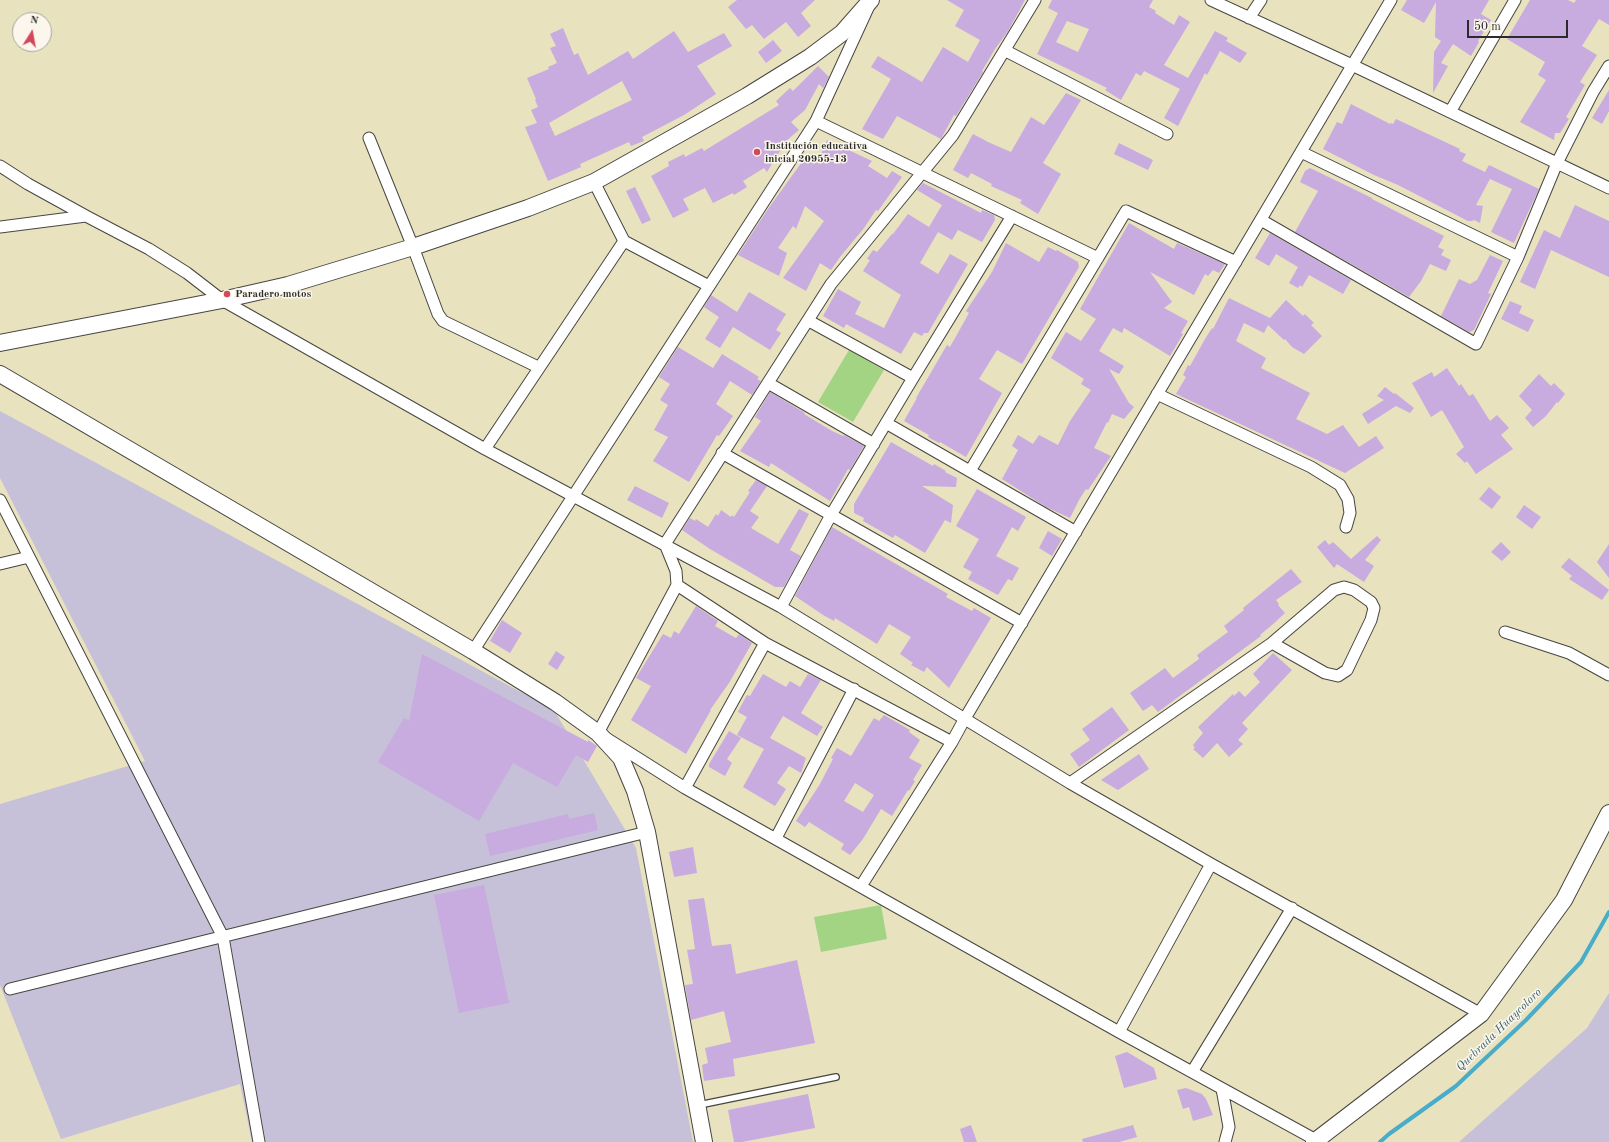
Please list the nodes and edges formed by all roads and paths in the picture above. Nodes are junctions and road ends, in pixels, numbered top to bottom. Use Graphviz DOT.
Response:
graph roads {
  1 [pos="872,0"];
  2 [pos="1035,0"];
  3 [pos="1211,0"];
  4 [pos="1261,0"];
  5 [pos="1391,0"];
  6 [pos="1515,0"];
  7 [pos="1249,18"];
  8 [pos="1006,51"];
  9 [pos="1352,65"];
  10 [pos="1609,66"];
  11 [pos="1450,112"];
  12 [pos="816,121"];
  13 [pos="1167,134"];
  14 [pos="369,138"];
  15 [pos="1301,152"];
  16 [pos="1557,163"];
  17 [pos="0,166"];
  18 [pos="922,173"];
  19 [pos="594,182"];
  20 [pos="1609,188"];
  21 [pos="86,216"];
  22 [pos="1012,216"];
  23 [pos="1261,220"];
  24 [pos="0,227"];
  25 [pos="624,241"];
  26 [pos="413,247"];
  27 [pos="1518,257"];
  28 [pos="1098,258"];
  29 [pos="1236,262"];
  30 [pos="709,286"];
  31 [pos="222,300"];
  32 [pos="809,321"];
  33 [pos="0,342"];
  34 [pos="538,367"];
  35 [pos="0,374"];
  36 [pos="913,378"];
  37 [pos="768,383"];
  38 [pos="1157,394"];
  39 [pos="886,423"];
  40 [pos="874,444"];
  41 [pos="485,449"];
  42 [pos="722,453"];
  43 [pos="970,471"];
  44 [pos="574,496"];
  45 [pos="0,500"];
  46 [pos="832,515"];
  47 [pos="1346,527"];
  48 [pos="1076,532"];
  49 [pos="665,544"];
  50 [pos="29,557"];
  51 [pos="0,564"];
  52 [pos="677,585"];
  53 [pos="781,607"];
  54 [pos="1022,623"];
  55 [pos="1505,632"];
  56 [pos="765,643"];
  57 [pos="1272,643"];
  58 [pos="473,651"];
  59 [pos="1609,675"];
  60 [pos="854,689"];
  61 [pos="964,720"];
  62 [pos="598,733"];
  63 [pos="952,742"];
  64 [pos="1070,783"];
  65 [pos="685,788"];
  66 [pos="1609,813"];
  67 [pos="647,832"];
  68 [pos="776,838"];
  69 [pos="1211,864"];
  70 [pos="861,886"];
  71 [pos="1292,908"];
  72 [pos="223,937"];
  73 [pos="10,989"];
  74 [pos="1481,1014"];
  75 [pos="1119,1032"];
  76 [pos="1192,1072"];
  77 [pos="836,1077"];
  78 [pos="1222,1089"];
  79 [pos="697,1106"];
  80 [pos="1315,1141"];
  81 [pos="259,1142"];
  82 [pos="704,1142"];
  83 [pos="1225,1142"];
  1 -- 12 [label="street"];
  1 -- 19 [label="street"];
  2 -- 8 [label="street"];
  3 -- 7 [label="street"];
  4 -- 7 [label="street"];
  5 -- 9 [label="street"];
  6 -- 11 [label="street"];
  7 -- 9 [label="street"];
  8 -- 13 [label="street"];
  8 -- 18 [label="street"];
  9 -- 11 [label="street"];
  9 -- 15 [label="street"];
  10 -- 16 [label="street"];
  11 -- 16 [label="street"];
  12 -- 18 [label="street"];
  12 -- 30 [label="street"];
  14 -- 26 [label="street"];
  15 -- 23 [label="street"];
  15 -- 27 [label="street"];
  16 -- 20 [label="street"];
  16 -- 27 [label="street"];
  17 -- 21 [label="street"];
  18 -- 22 [label="street"];
  18 -- 32 [label="street"];
  19 -- 25 [label="street"];
  19 -- 26 [label="street"];
  21 -- 24 [label="street"];
  21 -- 31 [label="street"];
  22 -- 28 [label="street"];
  22 -- 36 [label="street"];
  23 -- 27 [label="street"];
  23 -- 29 [label="street"];
  25 -- 30 [label="street"];
  25 -- 34 [label="street"];
  26 -- 31 [label="street"];
  26 -- 34 [label="street"];
  28 -- 29 [label="street"];
  28 -- 43 [label="street"];
  29 -- 38 [label="street"];
  30 -- 44 [label="street"];
  31 -- 33 [label="street"];
  31 -- 41 [label="street"];
  32 -- 36 [label="street"];
  32 -- 37 [label="street"];
  34 -- 41 [label="street"];
  35 -- 58 [label="street"];
  36 -- 39 [label="street"];
  37 -- 40 [label="street"];
  37 -- 42 [label="street"];
  38 -- 47 [label="street"];
  38 -- 48 [label="street"];
  39 -- 40 [label="street"];
  39 -- 43 [label="street"];
  40 -- 46 [label="street"];
  41 -- 44 [label="street"];
  42 -- 46 [label="street"];
  42 -- 49 [label="street"];
  43 -- 48 [label="street"];
  44 -- 49 [label="street"];
  44 -- 58 [label="street"];
  45 -- 50 [label="street"];
  46 -- 53 [label="street"];
  46 -- 54 [label="street"];
  48 -- 54 [label="street"];
  49 -- 52 [label="street"];
  49 -- 53 [label="street"];
  50 -- 51 [label="street"];
  50 -- 72 [label="street"];
  52 -- 56 [label="street"];
  52 -- 62 [label="street"];
  53 -- 61 [label="street"];
  54 -- 61 [label="street"];
  55 -- 59 [label="street"];
  56 -- 60 [label="street"];
  56 -- 65 [label="street"];
  57 -- 57 [label="street"];
  57 -- 64 [label="street"];
  58 -- 62 [label="street"];
  60 -- 63 [label="street"];
  60 -- 68 [label="street"];
  61 -- 63 [label="street"];
  61 -- 64 [label="street"];
  62 -- 65 [label="street"];
  62 -- 67 [label="street"];
  63 -- 70 [label="street"];
  64 -- 69 [label="street"];
  65 -- 68 [label="street"];
  66 -- 74 [label="street"];
  67 -- 72 [label="street"];
  67 -- 79 [label="street"];
  68 -- 70 [label="street"];
  69 -- 71 [label="street"];
  69 -- 75 [label="street"];
  70 -- 75 [label="street"];
  71 -- 74 [label="street"];
  71 -- 76 [label="street"];
  72 -- 73 [label="street"];
  72 -- 81 [label="street"];
  74 -- 80 [label="street"];
  75 -- 76 [label="street"];
  76 -- 78 [label="street"];
  77 -- 79 [label="lane"];
  78 -- 80 [label="street"];
  78 -- 83 [label="street"];
  79 -- 82 [label="street"];
}
